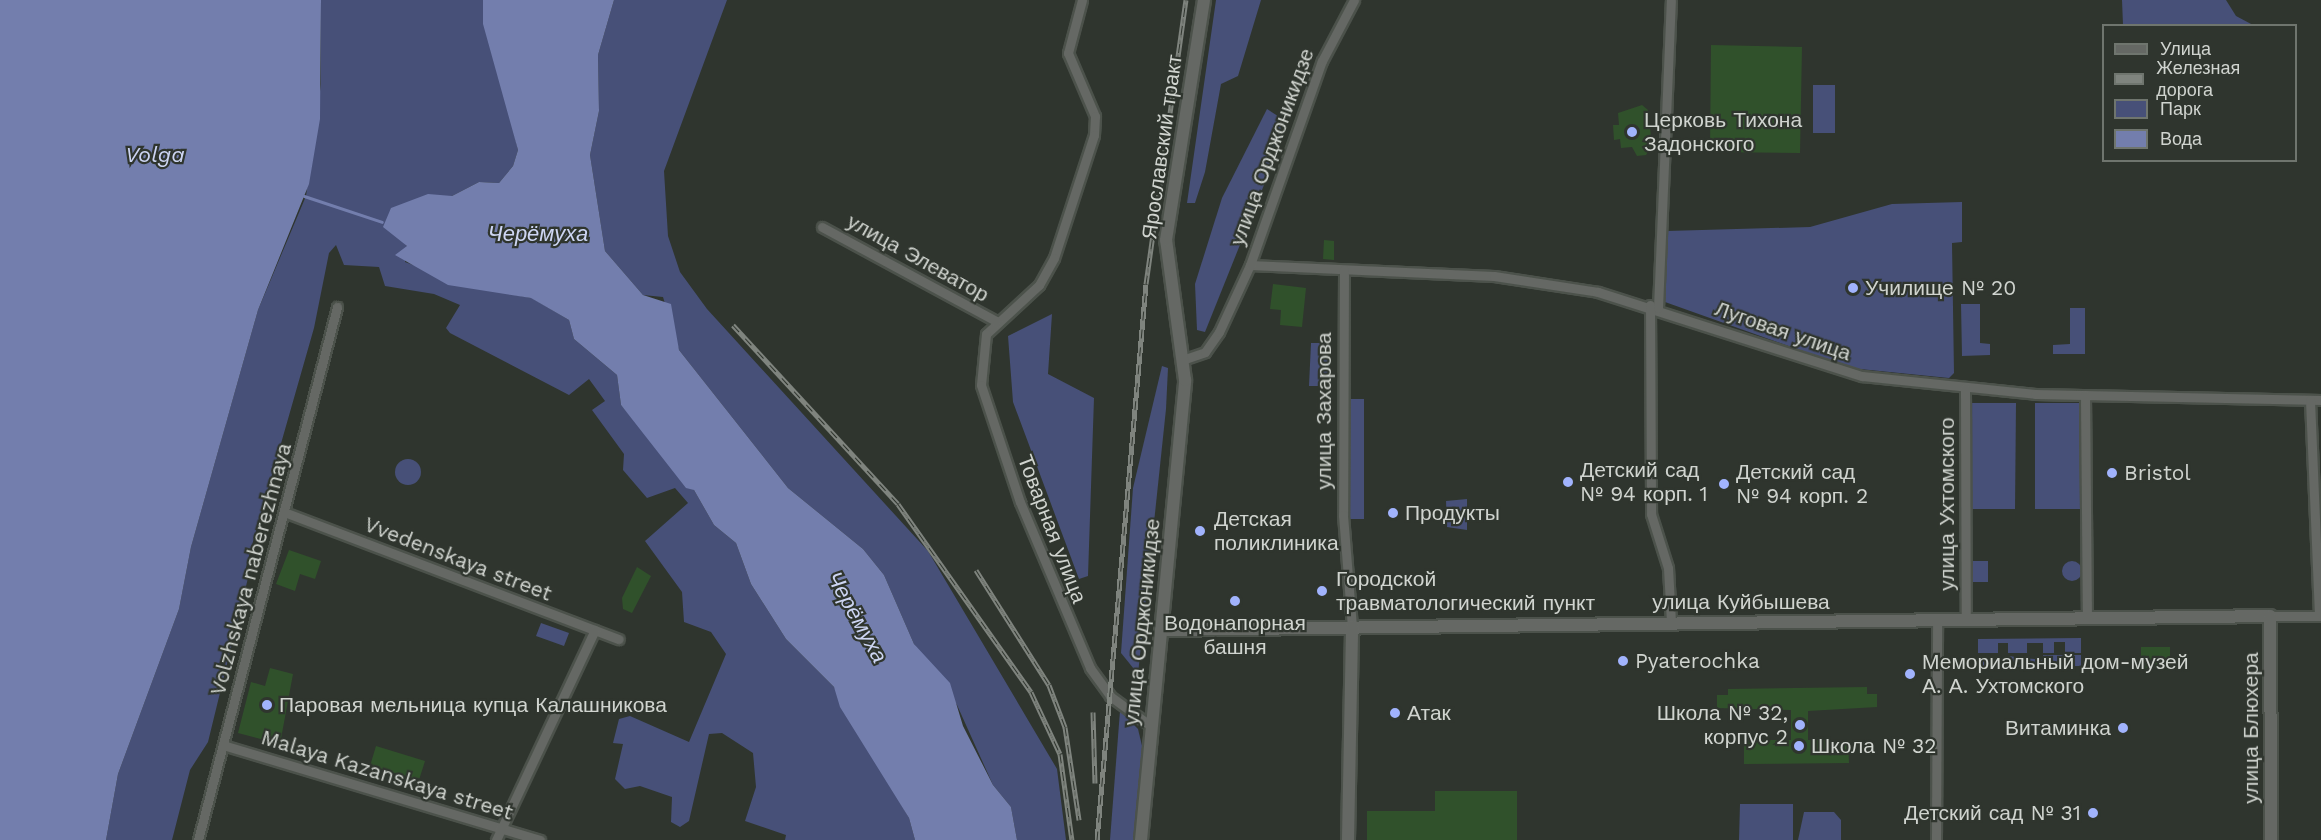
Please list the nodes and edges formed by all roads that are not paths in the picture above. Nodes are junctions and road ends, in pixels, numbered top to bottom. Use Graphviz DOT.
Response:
graph roads {
  1 [pos="1082,0"];
  2 [pos="1204,0"];
  3 [pos="1354,0"];
  4 [pos="1671,0"];
  5 [pos="822,227"];
  6 [pos="1250,265"];
  7 [pos="1344,270"];
  8 [pos="337,307"];
  9 [pos="1654,307"];
  10 [pos="996,321"];
  11 [pos="1185,359"];
  12 [pos="1965,388"];
  13 [pos="2085,395"];
  14 [pos="2310,400"];
  15 [pos="2321,400"];
  16 [pos="1182,407"];
  17 [pos="284,512"];
  18 [pos="2270,616"];
  19 [pos="2320,616"];
  20 [pos="2086,618"];
  21 [pos="1966,619"];
  22 [pos="1937,620"];
  23 [pos="1671,622"];
  24 [pos="1352,626"];
  25 [pos="595,630"];
  26 [pos="1161,630"];
  27 [pos="619,639"];
  28 [pos="1151,726"];
  29 [pos="223,745"];
  30 [pos="501,828"];
  31 [pos="198,840"];
  32 [pos="496,840"];
  33 [pos="540,840"];
  34 [pos="1141,840"];
  35 [pos="1348,840"];
  36 [pos="1936,840"];
  37 [pos="2271,840"];
  1 -- 10 [label="street"];
  2 -- 11 [label="street, Ярославский тракт"];
  3 -- 6 [label="street, улица Орджоникидзе"];
  4 -- 9 [label="street"];
  5 -- 10 [label="street, улица Элеватор"];
  6 -- 7 [label="street, Луговая улица"];
  6 -- 11 [label="street, улица Орджоникидзе"];
  7 -- 9 [label="street, Луговая улица"];
  7 -- 24 [label="street, улица Захарова"];
  8 -- 17 [label="street, Volzhskaya naberezhnaya"];
  9 -- 12 [label="street, Луговая улица"];
  9 -- 23 [label="street"];
  10 -- 28 [label="street, Товарная улица"];
  11 -- 16 [label="street, Ярославский тракт"];
  12 -- 13 [label="street, Луговая улица"];
  12 -- 21 [label="street, улица Ухтомского"];
  13 -- 14 [label="street, Луговая улица"];
  13 -- 20 [label="street"];
  14 -- 15 [label="street, Луговая улица"];
  14 -- 19 [label="street"];
  16 -- 26 [label="street, улица Орджоникидзе"];
  17 -- 25 [label="street, Vvedenskaya street"];
  17 -- 29 [label="street, Volzhskaya naberezhnaya"];
  18 -- 19 [label="street, улица Куйбышева"];
  18 -- 20 [label="street, улица Куйбышева"];
  18 -- 37 [label="street, улица Блюхера"];
  20 -- 21 [label="street, улица Куйбышева"];
  21 -- 22 [label="street, улица Куйбышева"];
  22 -- 23 [label="street, улица Куйбышева"];
  22 -- 36 [label="street, улица Ухтомского"];
  23 -- 24 [label="street, улица Куйбышева"];
  24 -- 26 [label="street, улица Куйбышева"];
  24 -- 35 [label="street, улица Захарова"];
  25 -- 27 [label="street, Vvedenskaya street"];
  25 -- 30 [label="street"];
  26 -- 28 [label="street, улица Орджоникидзе"];
  28 -- 34 [label="street, улица Орджоникидзе"];
  29 -- 30 [label="street, Malaya Kazanskaya street"];
  29 -- 31 [label="street, Volzhskaya naberezhnaya"];
  30 -- 32 [label="street"];
  30 -- 33 [label="street, Malaya Kazanskaya street"];
}
